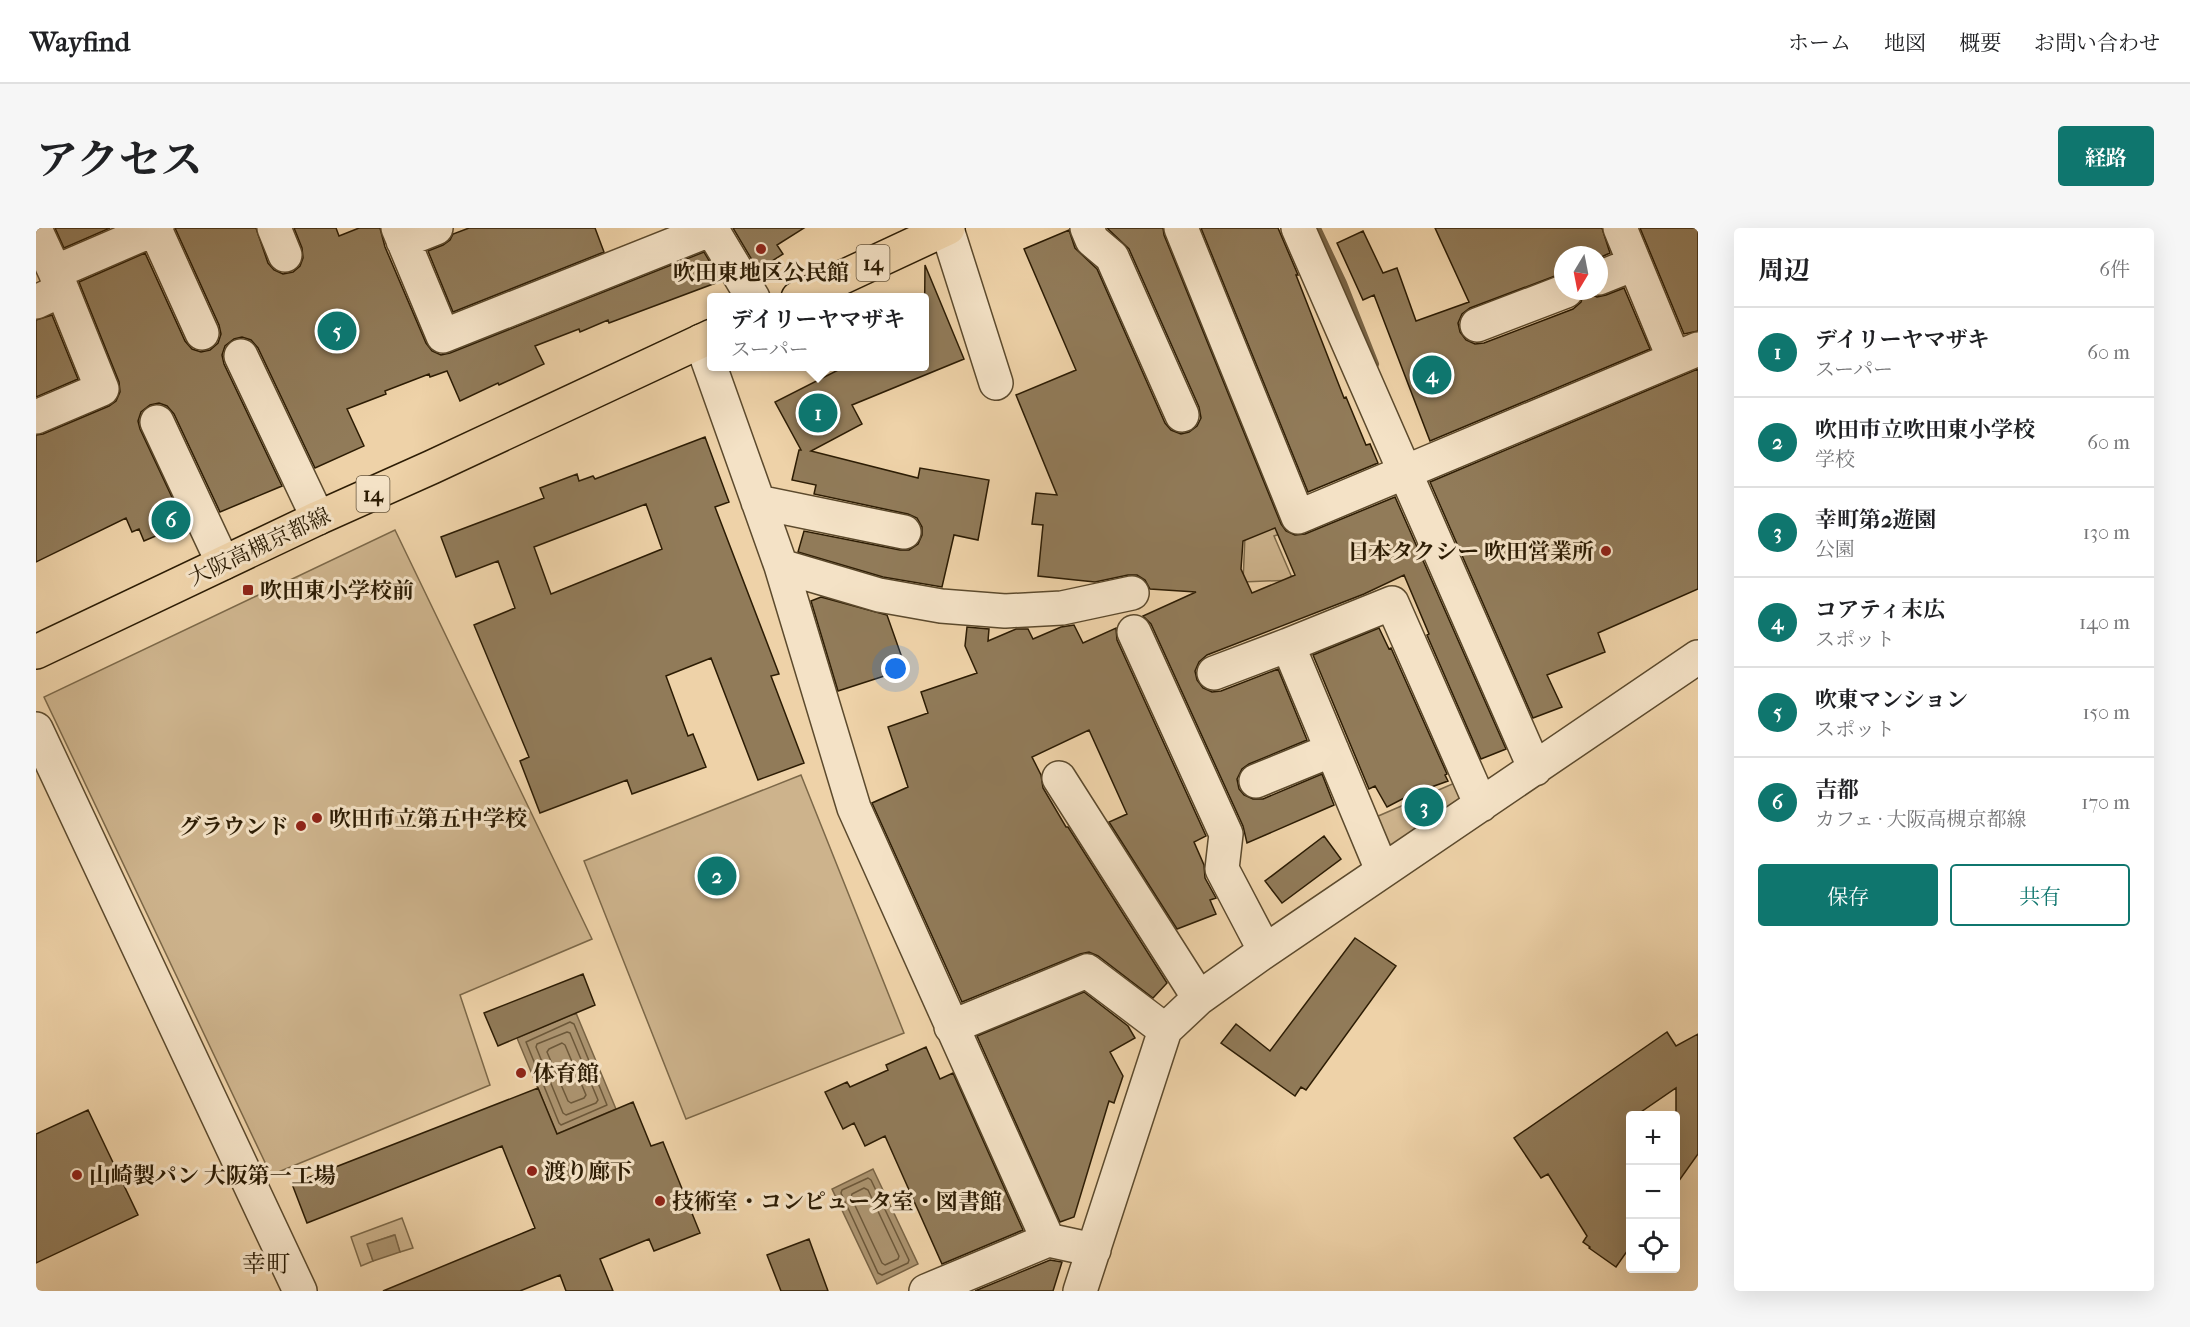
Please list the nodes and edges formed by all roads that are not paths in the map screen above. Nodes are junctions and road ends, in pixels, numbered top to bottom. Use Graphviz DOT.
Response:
graph roads {
  1 [pos="436,228"];
  2 [pos="947,228"];
  3 [pos="1087,228"];
  4 [pos="1180,228"];
  5 [pos="1298,228"];
  6 [pos="1620,228"];
  7 [pos="156,229"];
  8 [pos="712,229"];
  9 [pos="36,231"];
  10 [pos="401,234"];
  11 [pos="1634,264"];
  12 [pos="1608,274"];
  13 [pos="51,288"];
  14 [pos="751,293"];
  15 [pos="807,293"];
  16 [pos="1554,296"];
  17 [pos="1478,325"];
  18 [pos="202,333"];
  19 [pos="706,339"];
  20 [pos="1686,354"];
  21 [pos="241,356"];
  22 [pos="716,371"];
  23 [pos="996,384"];
  24 [pos="1182,415"];
  25 [pos="36,417"];
  26 [pos="157,422"];
  27 [pos="1406,472"];
  28 [pos="758,502"];
  29 [pos="318,518"];
  30 [pos="904,532"];
  31 [pos="223,563"];
  32 [pos="780,566"];
  33 [pos="1132,593"];
  34 [pos="1134,632"];
  35 [pos="1288,645"];
  36 [pos="36,652"];
  37 [pos="1698,657"];
  38 [pos="1214,673"];
  39 [pos="36,729"];
  40 [pos="1332,750"];
  41 [pos="1535,769"];
  42 [pos="1059,778"];
  43 [pos="1256,781"];
  44 [pos="1482,805"];
  45 [pos="1382,870"];
  46 [pos="1265,951"];
  47 [pos="1199,998"];
  48 [pos="951,1027"];
  49 [pos="1165,1030"];
  50 [pos="1048,1240"];
  51 [pos="1094,1250"];
  52 [pos="300,1291"];
  53 [pos="926,1291"];
  54 [pos="1080,1291"];
  1 -- 10 [label="street"];
  2 -- 15 [label="main road, 14"];
  2 -- 23 [label="street"];
  3 -- 24 [label="street"];
  4 -- 27 [label="street"];
  5 -- 27 [label="street"];
  6 -- 11 [label="street"];
  7 -- 13 [label="street"];
  7 -- 18 [label="street"];
  8 -- 10 [label="street"];
  8 -- 14 [label="street"];
  9 -- 13 [label="street"];
  11 -- 12 [label="street"];
  11 -- 20 [label="street"];
  13 -- 25 [label="street"];
  16 -- 17 [label="street"];
  19 -- 29 [label="main road, 大阪高槻京都線 / 14"];
  20 -- 27 [label="street"];
  21 -- 29 [label="street"];
  22 -- 28 [label="street"];
  26 -- 31 [label="street"];
  27 -- 41 [label="street"];
  28 -- 30 [label="street"];
  28 -- 32 [label="street"];
  29 -- 31 [label="main road, 大阪高槻京都線 / 14"];
  31 -- 36 [label="main road, 大阪高槻京都線 / 14"];
  32 -- 33 [label="street"];
  32 -- 48 [label="street"];
  34 -- 46 [label="street"];
  35 -- 38 [label="street"];
  35 -- 40 [label="street"];
  35 -- 44 [label="street"];
  37 -- 41 [label="street"];
  39 -- 52 [label="street"];
  40 -- 43 [label="street"];
  40 -- 45 [label="street"];
  41 -- 44 [label="street"];
  42 -- 47 [label="street"];
  44 -- 45 [label="street"];
  45 -- 46 [label="street"];
  46 -- 47 [label="street"];
  47 -- 49 [label="street"];
  48 -- 49 [label="street"];
  48 -- 50 [label="street"];
  49 -- 51 [label="street"];
  50 -- 51 [label="street"];
  50 -- 53 [label="street"];
  51 -- 54 [label="street"];
}
